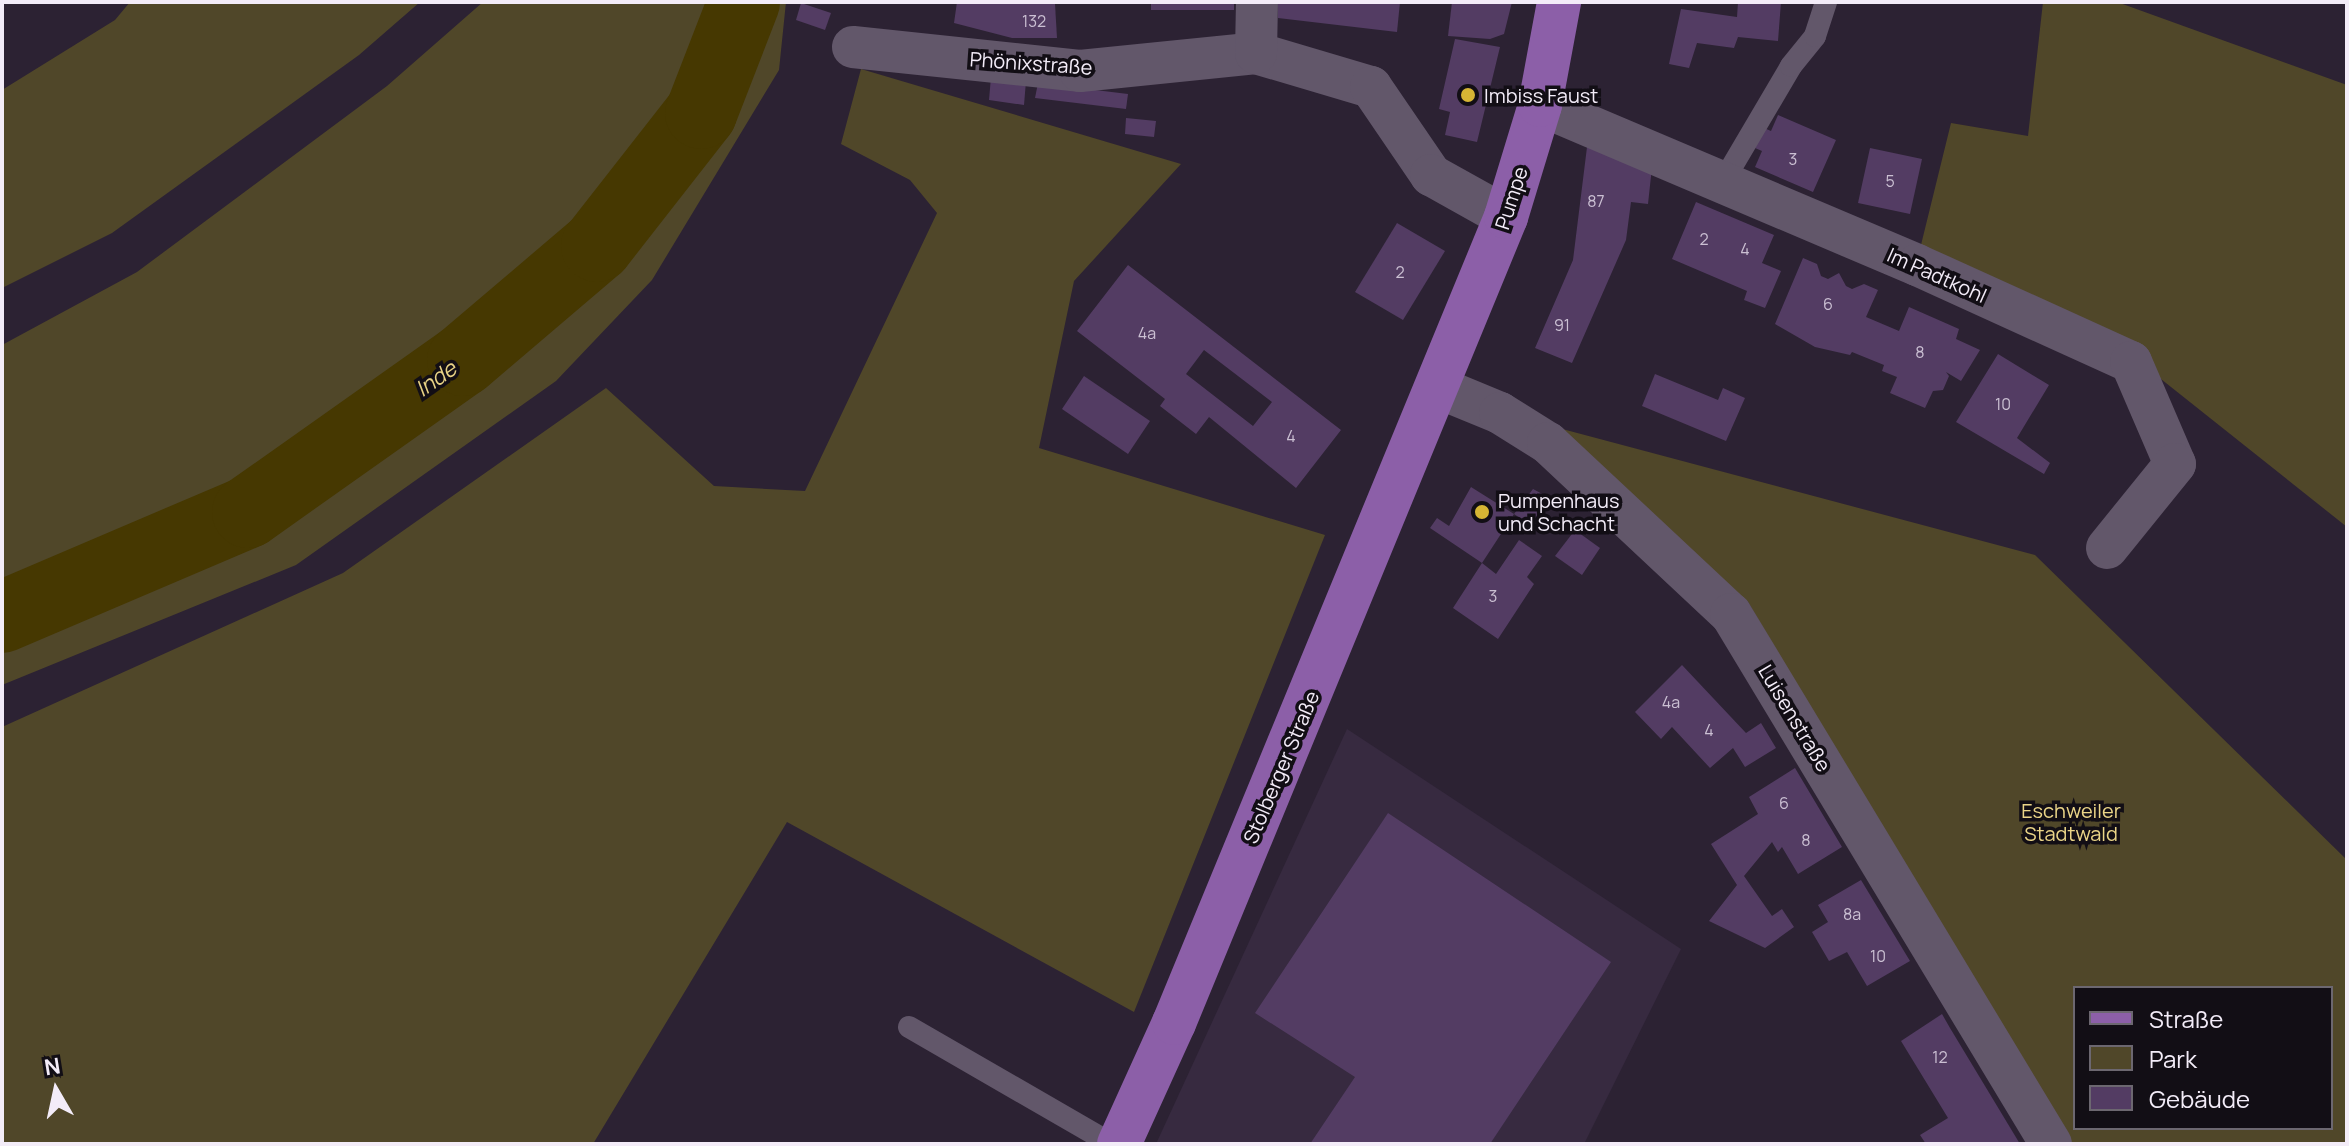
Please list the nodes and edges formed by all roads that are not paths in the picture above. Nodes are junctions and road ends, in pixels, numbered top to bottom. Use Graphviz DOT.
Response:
graph roads {
  1 [pos="1257,2"];
  2 [pos="1559,2"];
  3 [pos="1826,2"];
  4 [pos="853,47"];
  5 [pos="1256,53"];
  6 [pos="1540,105"];
  7 [pos="1721,185"];
  8 [pos="1506,217"];
  9 [pos="1437,387"];
  10 [pos="2107,548"];
  11 [pos="909,1027"];
  12 [pos="1112,1144"];
  13 [pos="1119,1144"];
  14 [pos="2051,1144"];
  1 -- 5 [label="street"];
  2 -- 6 [label="main road, Pumpe"];
  3 -- 7 [label="lane"];
  4 -- 5 [label="street, Phönixstraße"];
  5 -- 8 [label="street, Phönixstraße"];
  6 -- 7 [label="street, Im Padtkohl"];
  6 -- 8 [label="main road, Pumpe"];
  7 -- 10 [label="street, Im Padtkohl"];
  8 -- 9 [label="main road, Pumpe"];
  9 -- 13 [label="main road, Stolberger Straße"];
  9 -- 14 [label="street, Luisenstraße"];
  11 -- 12 [label="lane"];
}
